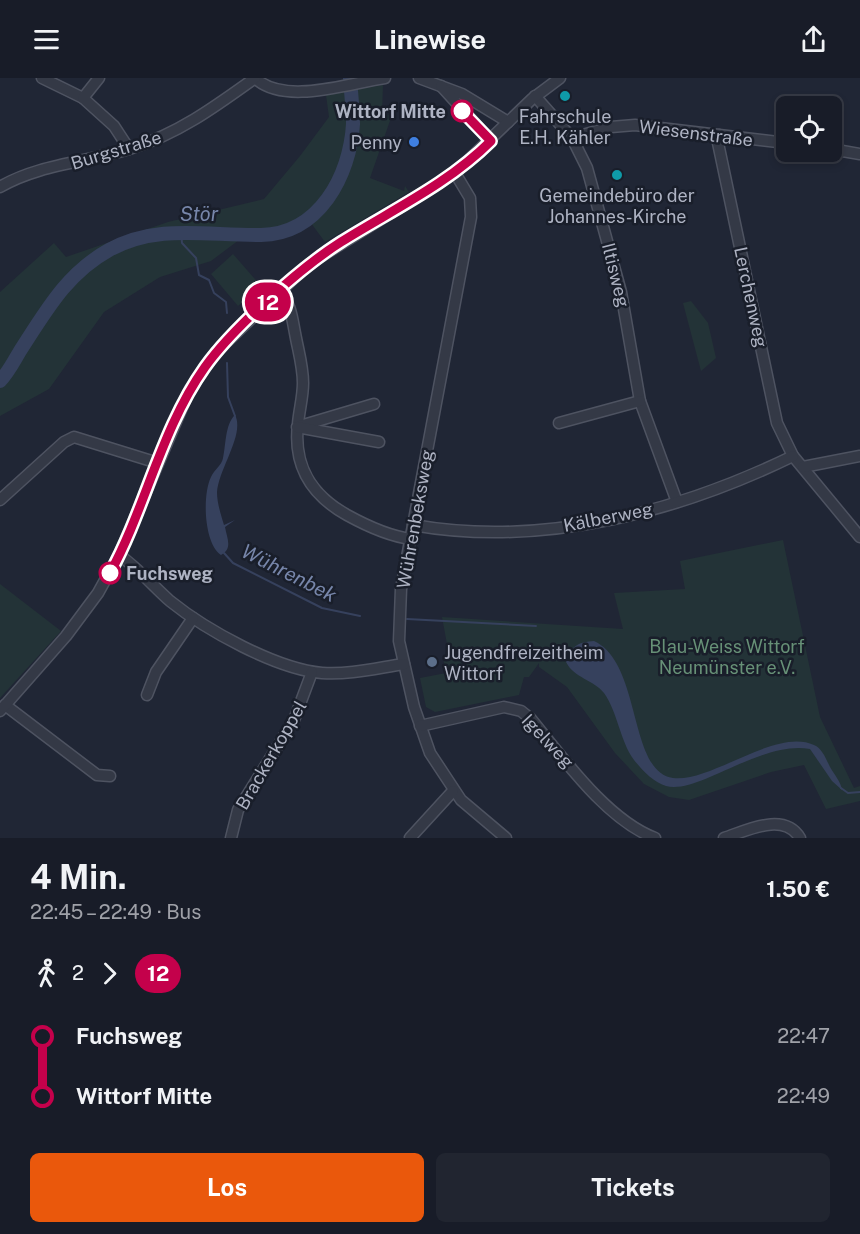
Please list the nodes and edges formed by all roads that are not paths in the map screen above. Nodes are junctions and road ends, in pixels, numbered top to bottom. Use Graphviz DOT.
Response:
graph roads {
  1 [pos="42,78"];
  2 [pos="99,78"];
  3 [pos="255,78"];
  4 [pos="386,78"];
  5 [pos="419,78"];
  6 [pos="560,78"];
  7 [pos="365,80"];
  8 [pos="439,84"];
  9 [pos="535,96"];
  10 [pos="83,98"];
  11 [pos="508,122"];
  12 [pos="719,135"];
  13 [pos="572,138"];
  14 [pos="491,141"];
  15 [pos="776,143"];
  16 [pos="129,149"];
  17 [pos="842,151"];
  18 [pos="860,154"];
  19 [pos="455,173"];
  20 [pos="0,187"];
  21 [pos="279,291"];
  22 [pos="640,401"];
  23 [pos="374,404"];
  24 [pos="559,423"];
  25 [pos="297,427"];
  26 [pos="379,442"];
  27 [pos="793,456"];
  28 [pos="860,456"];
  29 [pos="158,463"];
  30 [pos="803,467"];
  31 [pos="0,500"];
  32 [pos="677,502"];
  33 [pos="413,525"];
  34 [pos="860,537"];
  35 [pos="411,539"];
  36 [pos="119,555"];
  37 [pos="193,618"];
  38 [pos="404,664"];
  39 [pos="312,672"];
  40 [pos="147,695"];
  41 [pos="2,708"];
  42 [pos="420,726"];
  43 [pos="110,776"];
  44 [pos="453,791"];
  45 [pos="231,838"];
  46 [pos="410,838"];
  47 [pos="506,838"];
  48 [pos="654,838"];
  49 [pos="724,838"];
  50 [pos="800,838"];
  1 -- 10 [label="street"];
  2 -- 10 [label="street"];
  3 -- 7 [label="street"];
  3 -- 16 [label="street, Burgstraße"];
  4 -- 7 [label="street"];
  5 -- 8 [label="street"];
  6 -- 9 [label="street"];
  8 -- 11 [label="street"];
  8 -- 14 [label="street"];
  9 -- 11 [label="street"];
  9 -- 13 [label="street, Iltisweg"];
  10 -- 16 [label="street"];
  11 -- 14 [label="street"];
  12 -- 13 [label="street, Wiesenstraße"];
  12 -- 15 [label="street, Wiesenstraße"];
  12 -- 27 [label="street, Lerchenweg"];
  13 -- 22 [label="street, Iltisweg"];
  14 -- 19 [label="street"];
  16 -- 20 [label="street, Burgstraße"];
  17 -- 18 [label="street"];
  19 -- 21 [label="street"];
  19 -- 33 [label="street, Wührenbeksweg"];
  21 -- 25 [label="street"];
  21 -- 29 [label="street"];
  22 -- 24 [label="street"];
  22 -- 32 [label="street, Iltisweg"];
  23 -- 25 [label="street"];
  25 -- 26 [label="street"];
  25 -- 35 [label="street"];
  27 -- 30 [label="street, Lerchenweg"];
  27 -- 32 [label="street, Kälberweg"];
  28 -- 30 [label="street"];
  29 -- 31 [label="street"];
  29 -- 36 [label="street"];
  30 -- 34 [label="street, Lerchenweg"];
  32 -- 33 [label="street, Kälberweg"];
  33 -- 35 [label="street, Wührenbeksweg"];
  35 -- 38 [label="street, Wührenbeksweg"];
  36 -- 37 [label="street"];
  36 -- 41 [label="street"];
  37 -- 39 [label="street"];
  37 -- 40 [label="street"];
  38 -- 39 [label="street"];
  38 -- 42 [label="street, Wührenbeksweg"];
  39 -- 45 [label="street, Brackerkoppel"];
  41 -- 43 [label="street"];
  42 -- 44 [label="street, Wührenbeksweg"];
  42 -- 48 [label="street, Igelweg"];
  44 -- 46 [label="street"];
  44 -- 47 [label="street, Wührenbeksweg"];
  49 -- 50 [label="street"];
}
